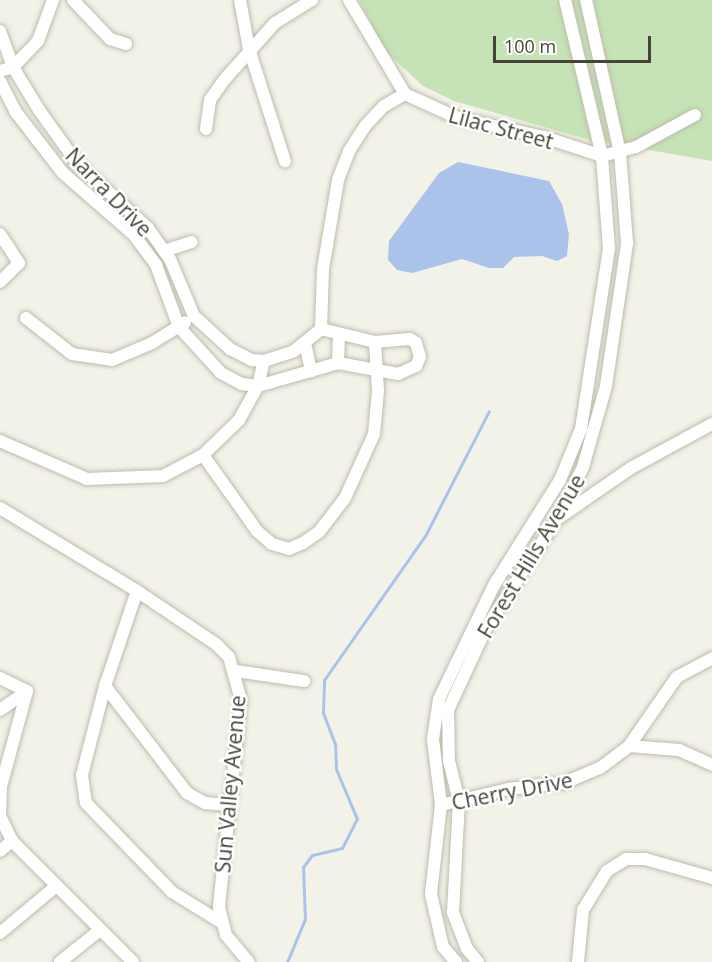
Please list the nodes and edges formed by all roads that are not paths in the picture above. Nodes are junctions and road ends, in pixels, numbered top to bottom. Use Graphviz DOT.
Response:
graph roads {
  1 [pos="53,0"];
  2 [pos="73,0"];
  3 [pos="240,0"];
  4 [pos="312,0"];
  5 [pos="349,0"];
  6 [pos="565,0"];
  7 [pos="586,0"];
  8 [pos="0,31"];
  9 [pos="126,44"];
  10 [pos="249,49"];
  11 [pos="13,67"];
  12 [pos="0,71"];
  13 [pos="0,81"];
  14 [pos="405,94"];
  15 [pos="695,116"];
  16 [pos="206,129"];
  17 [pos="620,153"];
  18 [pos="602,156"];
  19 [pos="285,161"];
  20 [pos="0,234"];
  21 [pos="192,242"];
  22 [pos="164,251"];
  23 [pos="0,282"];
  24 [pos="194,316"];
  25 [pos="26,318"];
  26 [pos="179,327"];
  27 [pos="321,329"];
  28 [pos="339,336"];
  29 [pos="375,342"];
  30 [pos="304,344"];
  31 [pos="264,361"];
  32 [pos="338,363"];
  33 [pos="311,371"];
  34 [pos="377,372"];
  35 [pos="258,386"];
  36 [pos="712,424"];
  37 [pos="0,441"];
  38 [pos="203,455"];
  39 [pos="0,508"];
  40 [pos="541,513"];
  41 [pos="557,519"];
  42 [pos="137,591"];
  43 [pos="712,658"];
  44 [pos="236,671"];
  45 [pos="0,678"];
  46 [pos="304,681"];
  47 [pos="105,686"];
  48 [pos="27,691"];
  49 [pos="0,710"];
  50 [pos="629,746"];
  51 [pos="712,765"];
  52 [pos="0,787"];
  53 [pos="459,801"];
  54 [pos="229,805"];
  55 [pos="441,805"];
  56 [pos="12,841"];
  57 [pos="0,851"];
  58 [pos="712,879"];
  59 [pos="56,887"];
  60 [pos="221,922"];
  61 [pos="100,930"];
  62 [pos="0,933"];
  63 [pos="454,959"];
  64 [pos="60,962"];
  65 [pos="133,962"];
  66 [pos="249,962"];
  67 [pos="439,962"];
  68 [pos="478,962"];
  69 [pos="578,962"];
  1 -- 11 [label="street"];
  2 -- 9 [label="street"];
  3 -- 10 [label="street"];
  4 -- 10 [label="street"];
  5 -- 14 [label="street"];
  6 -- 18 [label="street, Forest Hills Avenue"];
  7 -- 17 [label="street, Forest Hills Avenue"];
  8 -- 11 [label="street, Narra Drive"];
  10 -- 16 [label="street"];
  10 -- 19 [label="street"];
  11 -- 12 [label="street"];
  11 -- 22 [label="street, Narra Drive"];
  13 -- 26 [label="street, Narra Drive"];
  14 -- 18 [label="street, Lilac Street"];
  14 -- 27 [label="street"];
  15 -- 17 [label="street"];
  17 -- 18 [label="street"];
  17 -- 41 [label="street, Forest Hills Avenue"];
  18 -- 40 [label="street, Forest Hills Avenue"];
  20 -- 23 [label="street"];
  21 -- 22 [label="street"];
  22 -- 24 [label="street, Narra Drive"];
  24 -- 26 [label="street"];
  24 -- 31 [label="street, Narra Drive"];
  25 -- 26 [label="street"];
  26 -- 35 [label="street, Narra Drive"];
  27 -- 28 [label="street"];
  27 -- 30 [label="street"];
  28 -- 29 [label="street"];
  28 -- 32 [label="street"];
  29 -- 34 [label="street"];
  29 -- 34 [label="street"];
  30 -- 31 [label="street"];
  30 -- 33 [label="street"];
  31 -- 35 [label="street"];
  32 -- 33 [label="street"];
  32 -- 34 [label="street"];
  33 -- 35 [label="street"];
  34 -- 38 [label="street"];
  35 -- 38 [label="street"];
  36 -- 41 [label="street"];
  37 -- 38 [label="street"];
  39 -- 42 [label="street, Sun Valley Avenue"];
  40 -- 41 [label="street"];
  40 -- 55 [label="street, Forest Hills Avenue"];
  41 -- 53 [label="street, Forest Hills Avenue"];
  42 -- 44 [label="street, Sun Valley Avenue"];
  42 -- 47 [label="street"];
  43 -- 50 [label="street, Cherry Drive"];
  44 -- 46 [label="street"];
  44 -- 54 [label="street, Sun Valley Avenue"];
  45 -- 48 [label="street"];
  47 -- 54 [label="street"];
  47 -- 60 [label="street"];
  48 -- 49 [label="street"];
  48 -- 52 [label="street"];
  50 -- 51 [label="street"];
  50 -- 53 [label="street, Cherry Drive"];
  52 -- 56 [label="street"];
  53 -- 55 [label="street, Cherry Drive"];
  53 -- 68 [label="street, Forest Hills Avenue"];
  54 -- 60 [label="street, Sun Valley Avenue"];
  55 -- 63 [label="street, Forest Hills Avenue"];
  56 -- 57 [label="street"];
  56 -- 59 [label="street"];
  58 -- 69 [label="street"];
  59 -- 61 [label="street"];
  59 -- 62 [label="street"];
  60 -- 66 [label="street"];
  61 -- 64 [label="street"];
  61 -- 65 [label="street"];
  63 -- 67 [label="street"];
}
